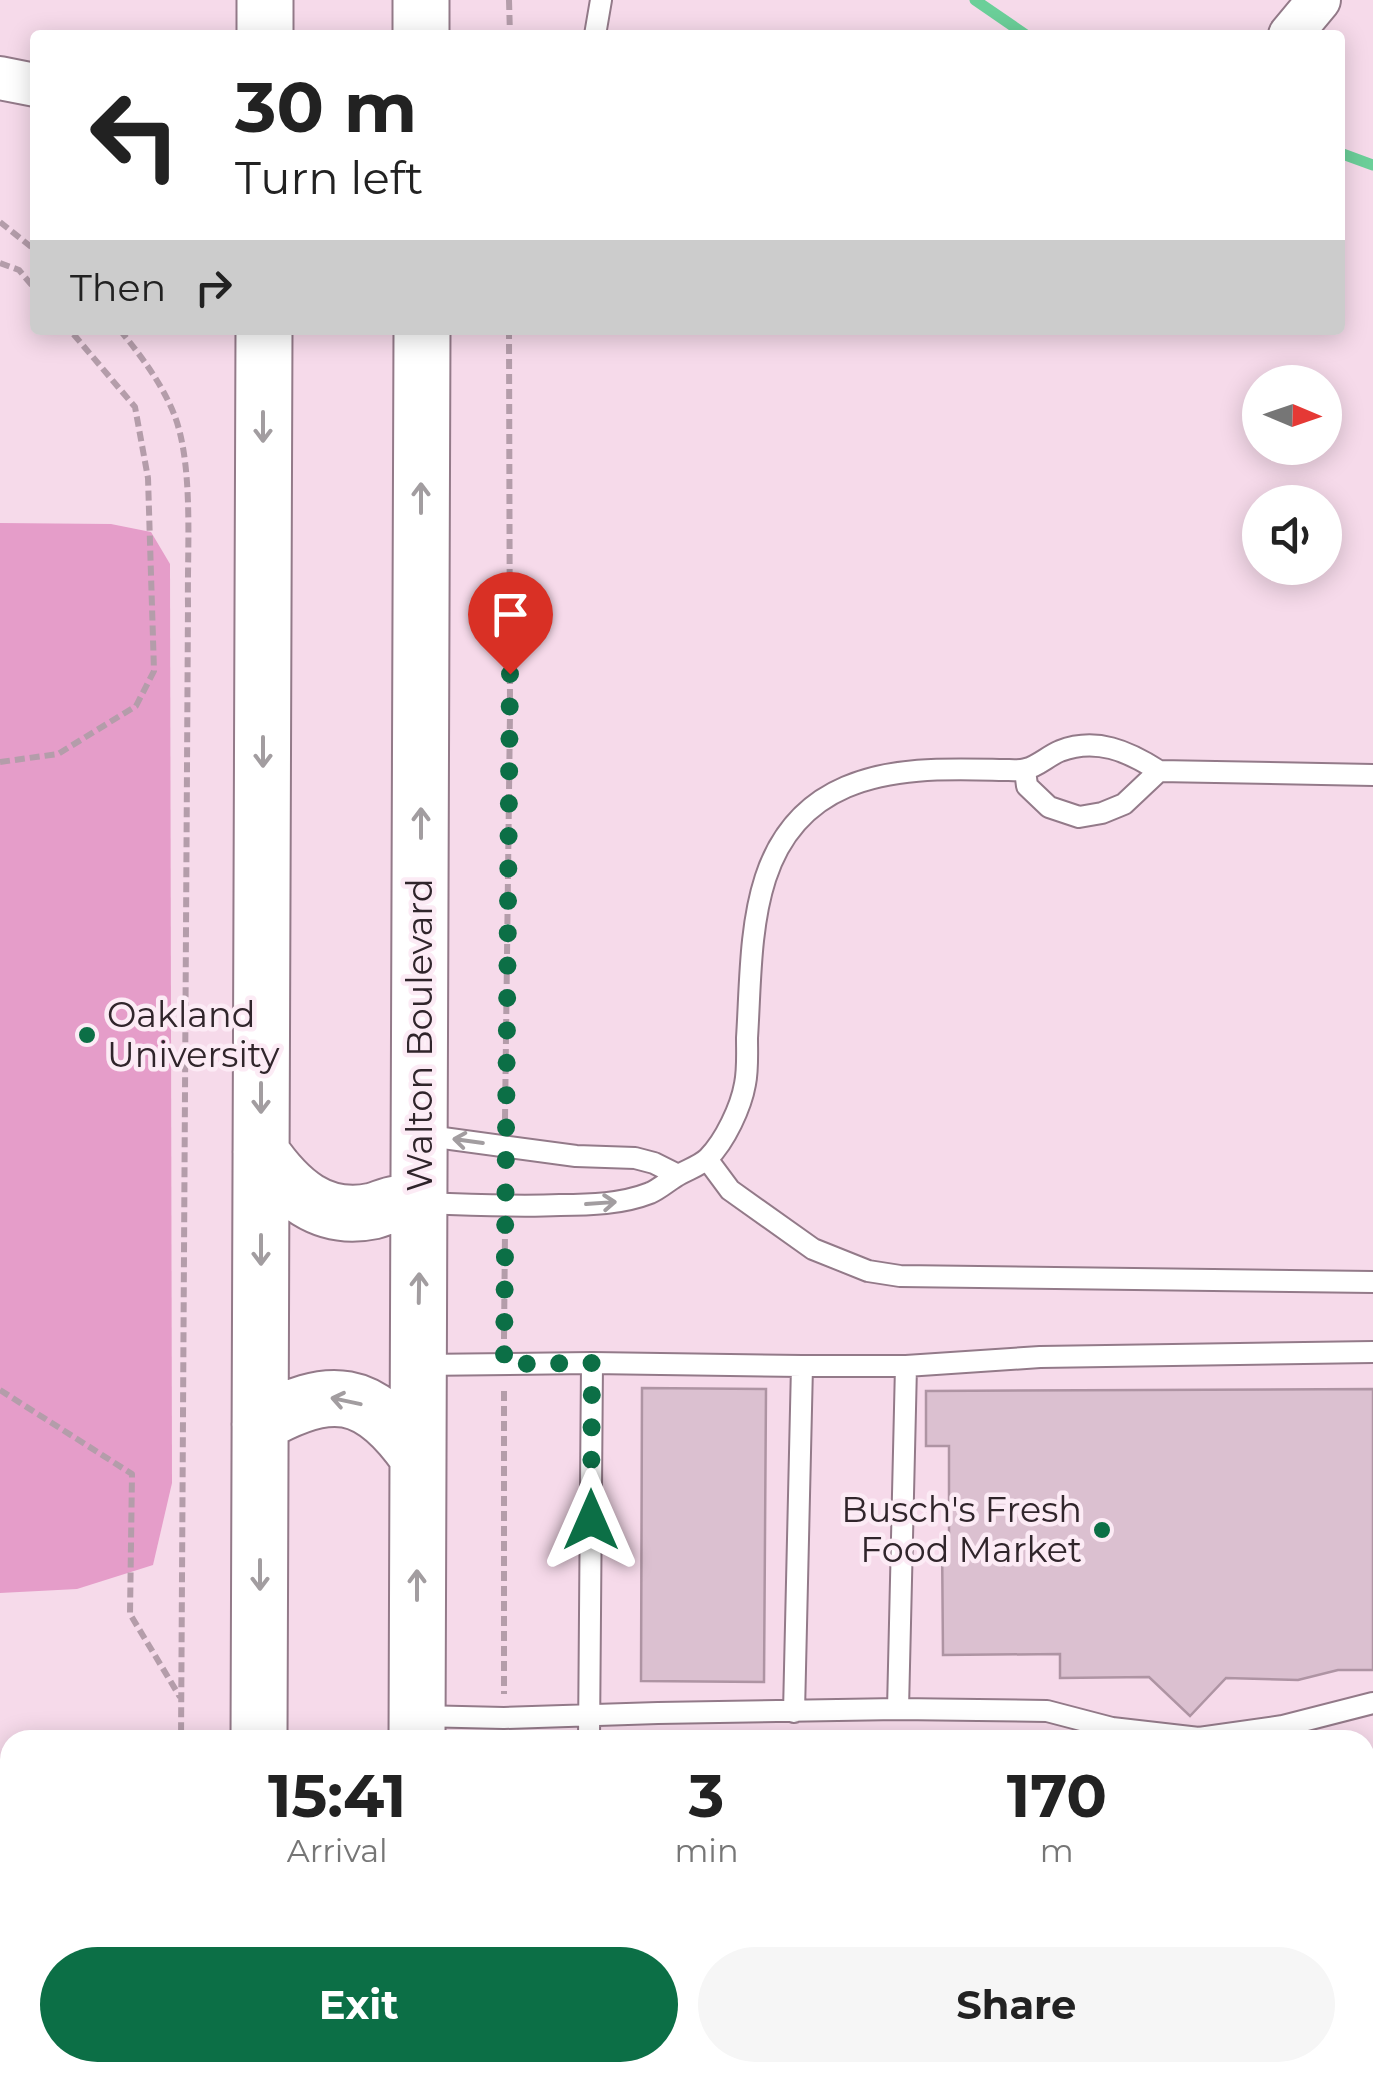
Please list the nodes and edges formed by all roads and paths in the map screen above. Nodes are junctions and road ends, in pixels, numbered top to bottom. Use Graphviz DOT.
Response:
graph roads {
  1 [pos="265,0"];
  2 [pos="421,0"];
  3 [pos="509,0"];
  4 [pos="601,0"];
  5 [pos="1319,0"];
  6 [pos="264,30"];
  7 [pos="421,30"];
  8 [pos="510,30"];
  9 [pos="596,30"];
  10 [pos="1294,30"];
  11 [pos="0,78"];
  12 [pos="30,84"];
  13 [pos="0,222"];
  14 [pos="30,246"];
  15 [pos="0,262"];
  16 [pos="30,283"];
  17 [pos="74,335"];
  18 [pos="124,335"];
  19 [pos="264,335"];
  20 [pos="422,335"];
  21 [pos="509,335"];
  22 [pos="0,762"];
  23 [pos="1025,770"];
  24 [pos="1159,771"];
  25 [pos="1373,774"];
  26 [pos="421,1135"];
  27 [pos="505,1146"];
  28 [pos="260,1152"];
  29 [pos="707,1159"];
  30 [pos="678,1174"];
  31 [pos="420,1203"];
  32 [pos="505,1207"];
  33 [pos="1373,1282"];
  34 [pos="1373,1352"];
  35 [pos="592,1363"];
  36 [pos="504,1364"];
  37 [pos="418,1365"];
  38 [pos="802,1366"];
  39 [pos="906,1366"];
  40 [pos="0,1390"];
  41 [pos="260,1424"];
  42 [pos="417,1456"];
  43 [pos="181,1698"];
  44 [pos="1373,1703"];
  45 [pos="898,1709"];
  46 [pos="794,1712"];
  47 [pos="590,1715"];
  48 [pos="504,1718"];
  49 [pos="417,1728"];
  50 [pos="181,1730"];
  51 [pos="259,1730"];
  52 [pos="589,1730"];
  53 [pos="1129,1730"];
  54 [pos="1255,1730"];
  1 -- 6 [label="main road"];
  2 -- 7 [label="main road"];
  3 -- 8 [label="path"];
  4 -- 9 [label="lane"];
  5 -- 10 [label="street"];
  11 -- 12 [label="street"];
  13 -- 14 [label="path"];
  15 -- 16 [label="path"];
  17 -- 22 [label="path"];
  18 -- 43 [label="path"];
  19 -- 28 [label="main road, one-way"];
  26 -- 20 [label="main road, Walton Boulevard, one-way"];
  21 -- 27 [label="path"];
  23 -- 24 [label="lane"];
  23 -- 24 [label="lane"];
  23 -- 29 [label="lane"];
  24 -- 25 [label="lane"];
  27 -- 26 [label="lane, one-way"];
  26 -- 31 [label="main road, Walton Boulevard"];
  27 -- 30 [label="lane"];
  28 -- 31 [label="main road"];
  28 -- 41 [label="main road, one-way"];
  29 -- 30 [label="lane"];
  29 -- 33 [label="lane"];
  32 -- 30 [label="lane, one-way"];
  31 -- 32 [label="lane"];
  37 -- 31 [label="main road, Walton Boulevard, one-way"];
  32 -- 36 [label="path"];
  34 -- 39 [label="lane"];
  35 -- 36 [label="lane"];
  35 -- 38 [label="lane"];
  35 -- 47 [label="lane"];
  36 -- 37 [label="lane"];
  36 -- 48 [label="path"];
  37 -- 42 [label="main road, Walton Boulevard"];
  38 -- 39 [label="lane"];
  38 -- 46 [label="lane"];
  39 -- 45 [label="lane"];
  40 -- 43 [label="path"];
  42 -- 41 [label="main road, one-way"];
  41 -- 51 [label="main road, one-way"];
  49 -- 42 [label="main road, Walton Boulevard, one-way"];
  43 -- 50 [label="path"];
  44 -- 54 [label="lane"];
  45 -- 46 [label="lane"];
  45 -- 53 [label="lane"];
  46 -- 47 [label="lane"];
  47 -- 48 [label="lane"];
  47 -- 52 [label="lane"];
  48 -- 49 [label="lane"];
}
